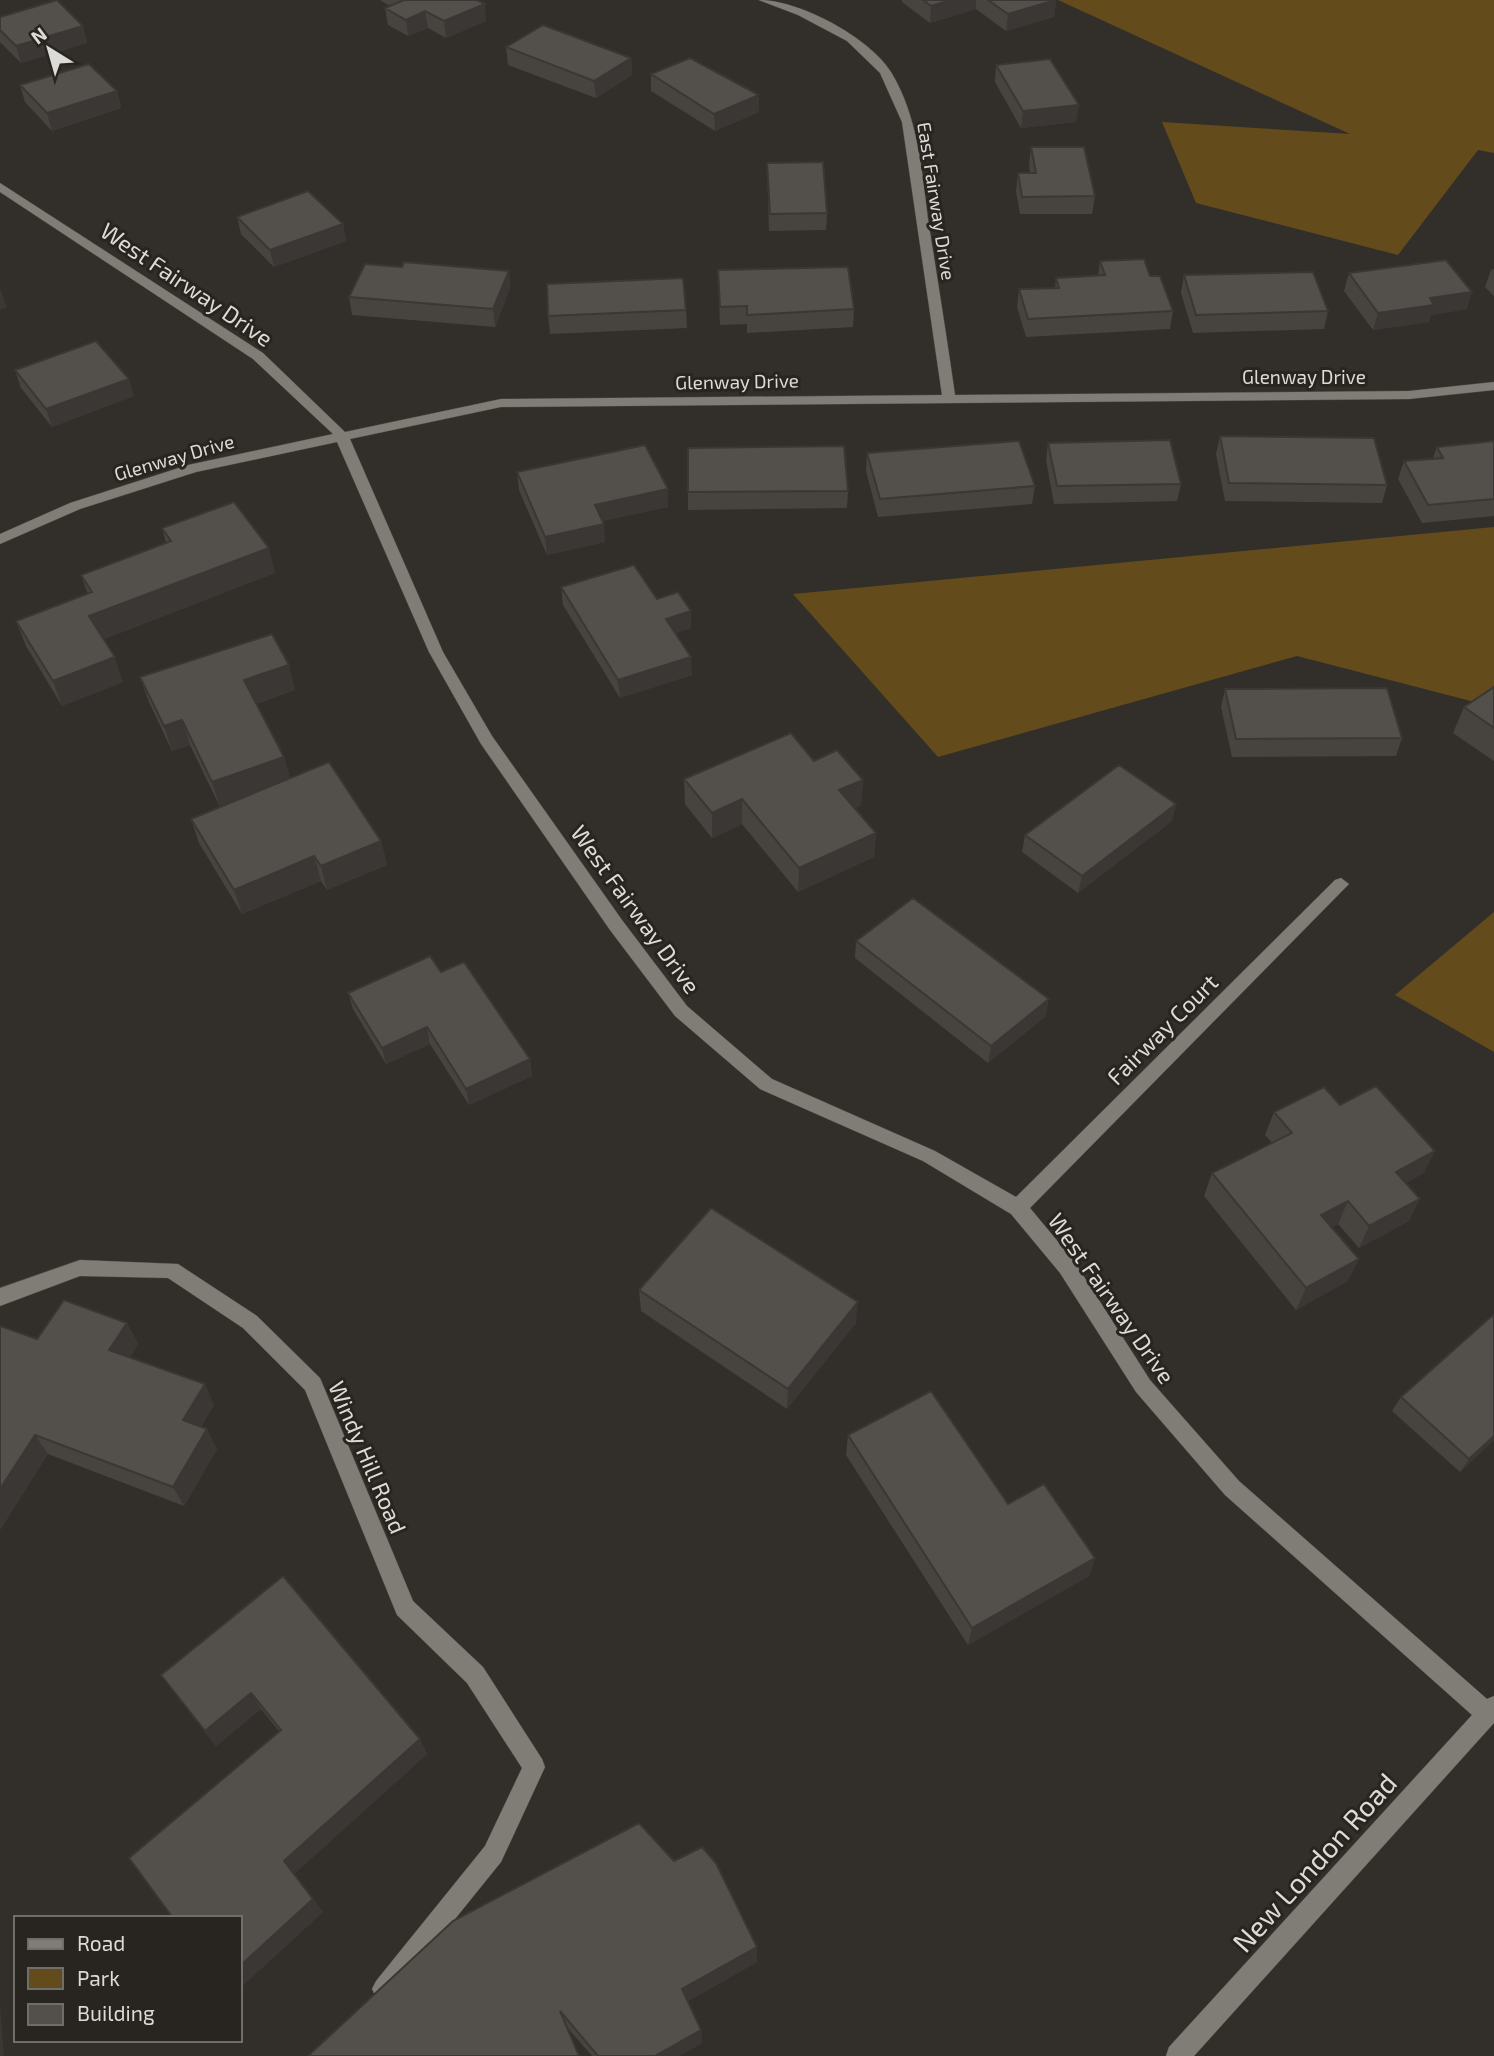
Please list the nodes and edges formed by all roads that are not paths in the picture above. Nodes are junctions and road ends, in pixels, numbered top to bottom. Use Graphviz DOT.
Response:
graph roads {
  1 [pos="764,0"];
  2 [pos="0,187"];
  3 [pos="1494,386"];
  4 [pos="949,398"];
  5 [pos="341,435"];
  6 [pos="0,539"];
  7 [pos="1341,884"];
  8 [pos="1018,1208"];
  9 [pos="0,1297"];
  10 [pos="1491,1711"];
  11 [pos="368,2010"];
  12 [pos="1178,2056"];
  1 -- 4 [label="street, East Fairway Drive"];
  2 -- 5 [label="street, West Fairway Drive"];
  3 -- 4 [label="street, Glenway Drive"];
  4 -- 5 [label="street, Glenway Drive"];
  5 -- 6 [label="street, Glenway Drive"];
  5 -- 8 [label="street, West Fairway Drive"];
  7 -- 8 [label="street, Fairway Court"];
  8 -- 10 [label="street, West Fairway Drive"];
  9 -- 11 [label="street, Windy Hill Road"];
  10 -- 12 [label="street, New London Road"];
}
